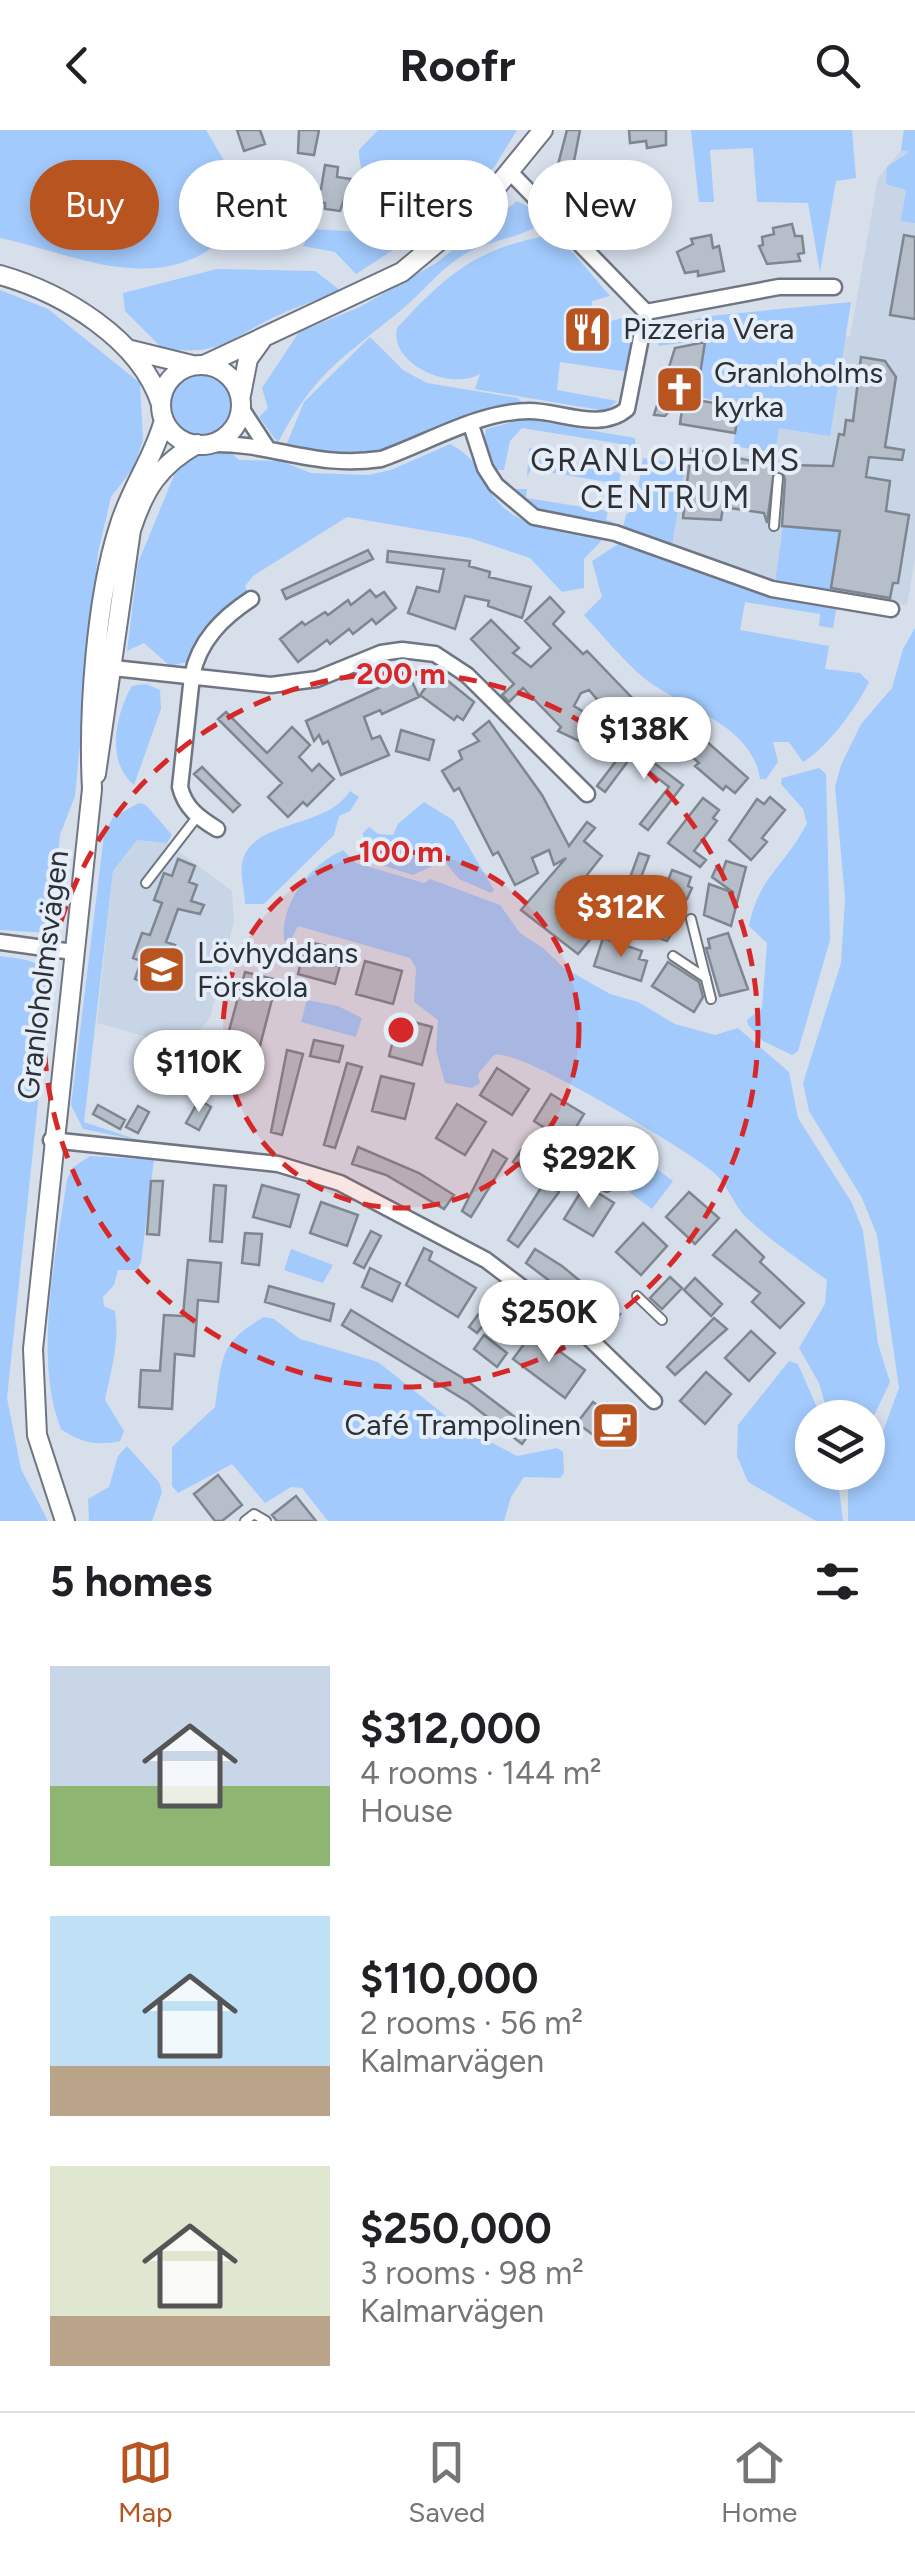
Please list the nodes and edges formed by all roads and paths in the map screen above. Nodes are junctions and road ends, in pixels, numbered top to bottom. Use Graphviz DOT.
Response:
graph roads {
  1 [pos="543,130"];
  2 [pos="511,173"];
  3 [pos="0,275"];
  4 [pos="834,287"];
  5 [pos="646,312"];
  6 [pos="261,340"];
  7 [pos="121,345"];
  8 [pos="199,365"];
  9 [pos="241,403"];
  10 [pos="163,412"];
  11 [pos="471,425"];
  12 [pos="203,444"];
  13 [pos="268,449"];
  14 [pos="778,478"];
  15 [pos="774,526"];
  16 [pos="251,599"];
  17 [pos="891,609"];
  18 [pos="105,667"];
  19 [pos="192,676"];
  20 [pos="587,794"];
  21 [pos="197,817"];
  22 [pos="217,829"];
  23 [pos="146,883"];
  24 [pos="691,919"];
  25 [pos="0,942"];
  26 [pos="73,952"];
  27 [pos="673,956"];
  28 [pos="706,978"];
  29 [pos="712,999"];
  30 [pos="51,1140"];
  31 [pos="584,1172"];
  32 [pos="607,1187"];
  33 [pos="637,1296"];
  34 [pos="662,1320"];
  35 [pos="654,1400"];
  36 [pos="65,1521"];
  37 [pos="245,1521"];
  38 [pos="266,1521"];
  1 -- 2 [label="street"];
  2 -- 5 [label="street"];
  2 -- 6 [label="street"];
  3 -- 7 [label="street"];
  4 -- 5 [label="street"];
  5 -- 11 [label="street"];
  6 -- 8 [label="street"];
  6 -- 9 [label="street"];
  7 -- 8 [label="street"];
  7 -- 10 [label="street"];
  8 -- 9 [label="street"];
  8 -- 10 [label="street"];
  9 -- 12 [label="street"];
  9 -- 13 [label="street"];
  10 -- 12 [label="street"];
  10 -- 18 [label="street, Granloholmsvägen"];
  11 -- 13 [label="street"];
  11 -- 17 [label="street"];
  12 -- 13 [label="street"];
  12 -- 18 [label="street, Granloholmsvägen"];
  14 -- 15 [label="lane"];
  16 -- 19 [label="street"];
  18 -- 19 [label="street"];
  18 -- 26 [label="street, Granloholmsvägen"];
  19 -- 20 [label="street"];
  19 -- 21 [label="street"];
  21 -- 22 [label="street"];
  21 -- 23 [label="lane"];
  24 -- 28 [label="lane"];
  25 -- 26 [label="street"];
  26 -- 30 [label="street, Granloholmsvägen"];
  27 -- 28 [label="lane"];
  28 -- 29 [label="lane"];
  30 -- 35 [label="street"];
  30 -- 36 [label="street, Granloholmsvägen"];
  31 -- 32 [label="lane"];
  33 -- 34 [label="lane"];
  37 -- 38 [label="lane"];
}
